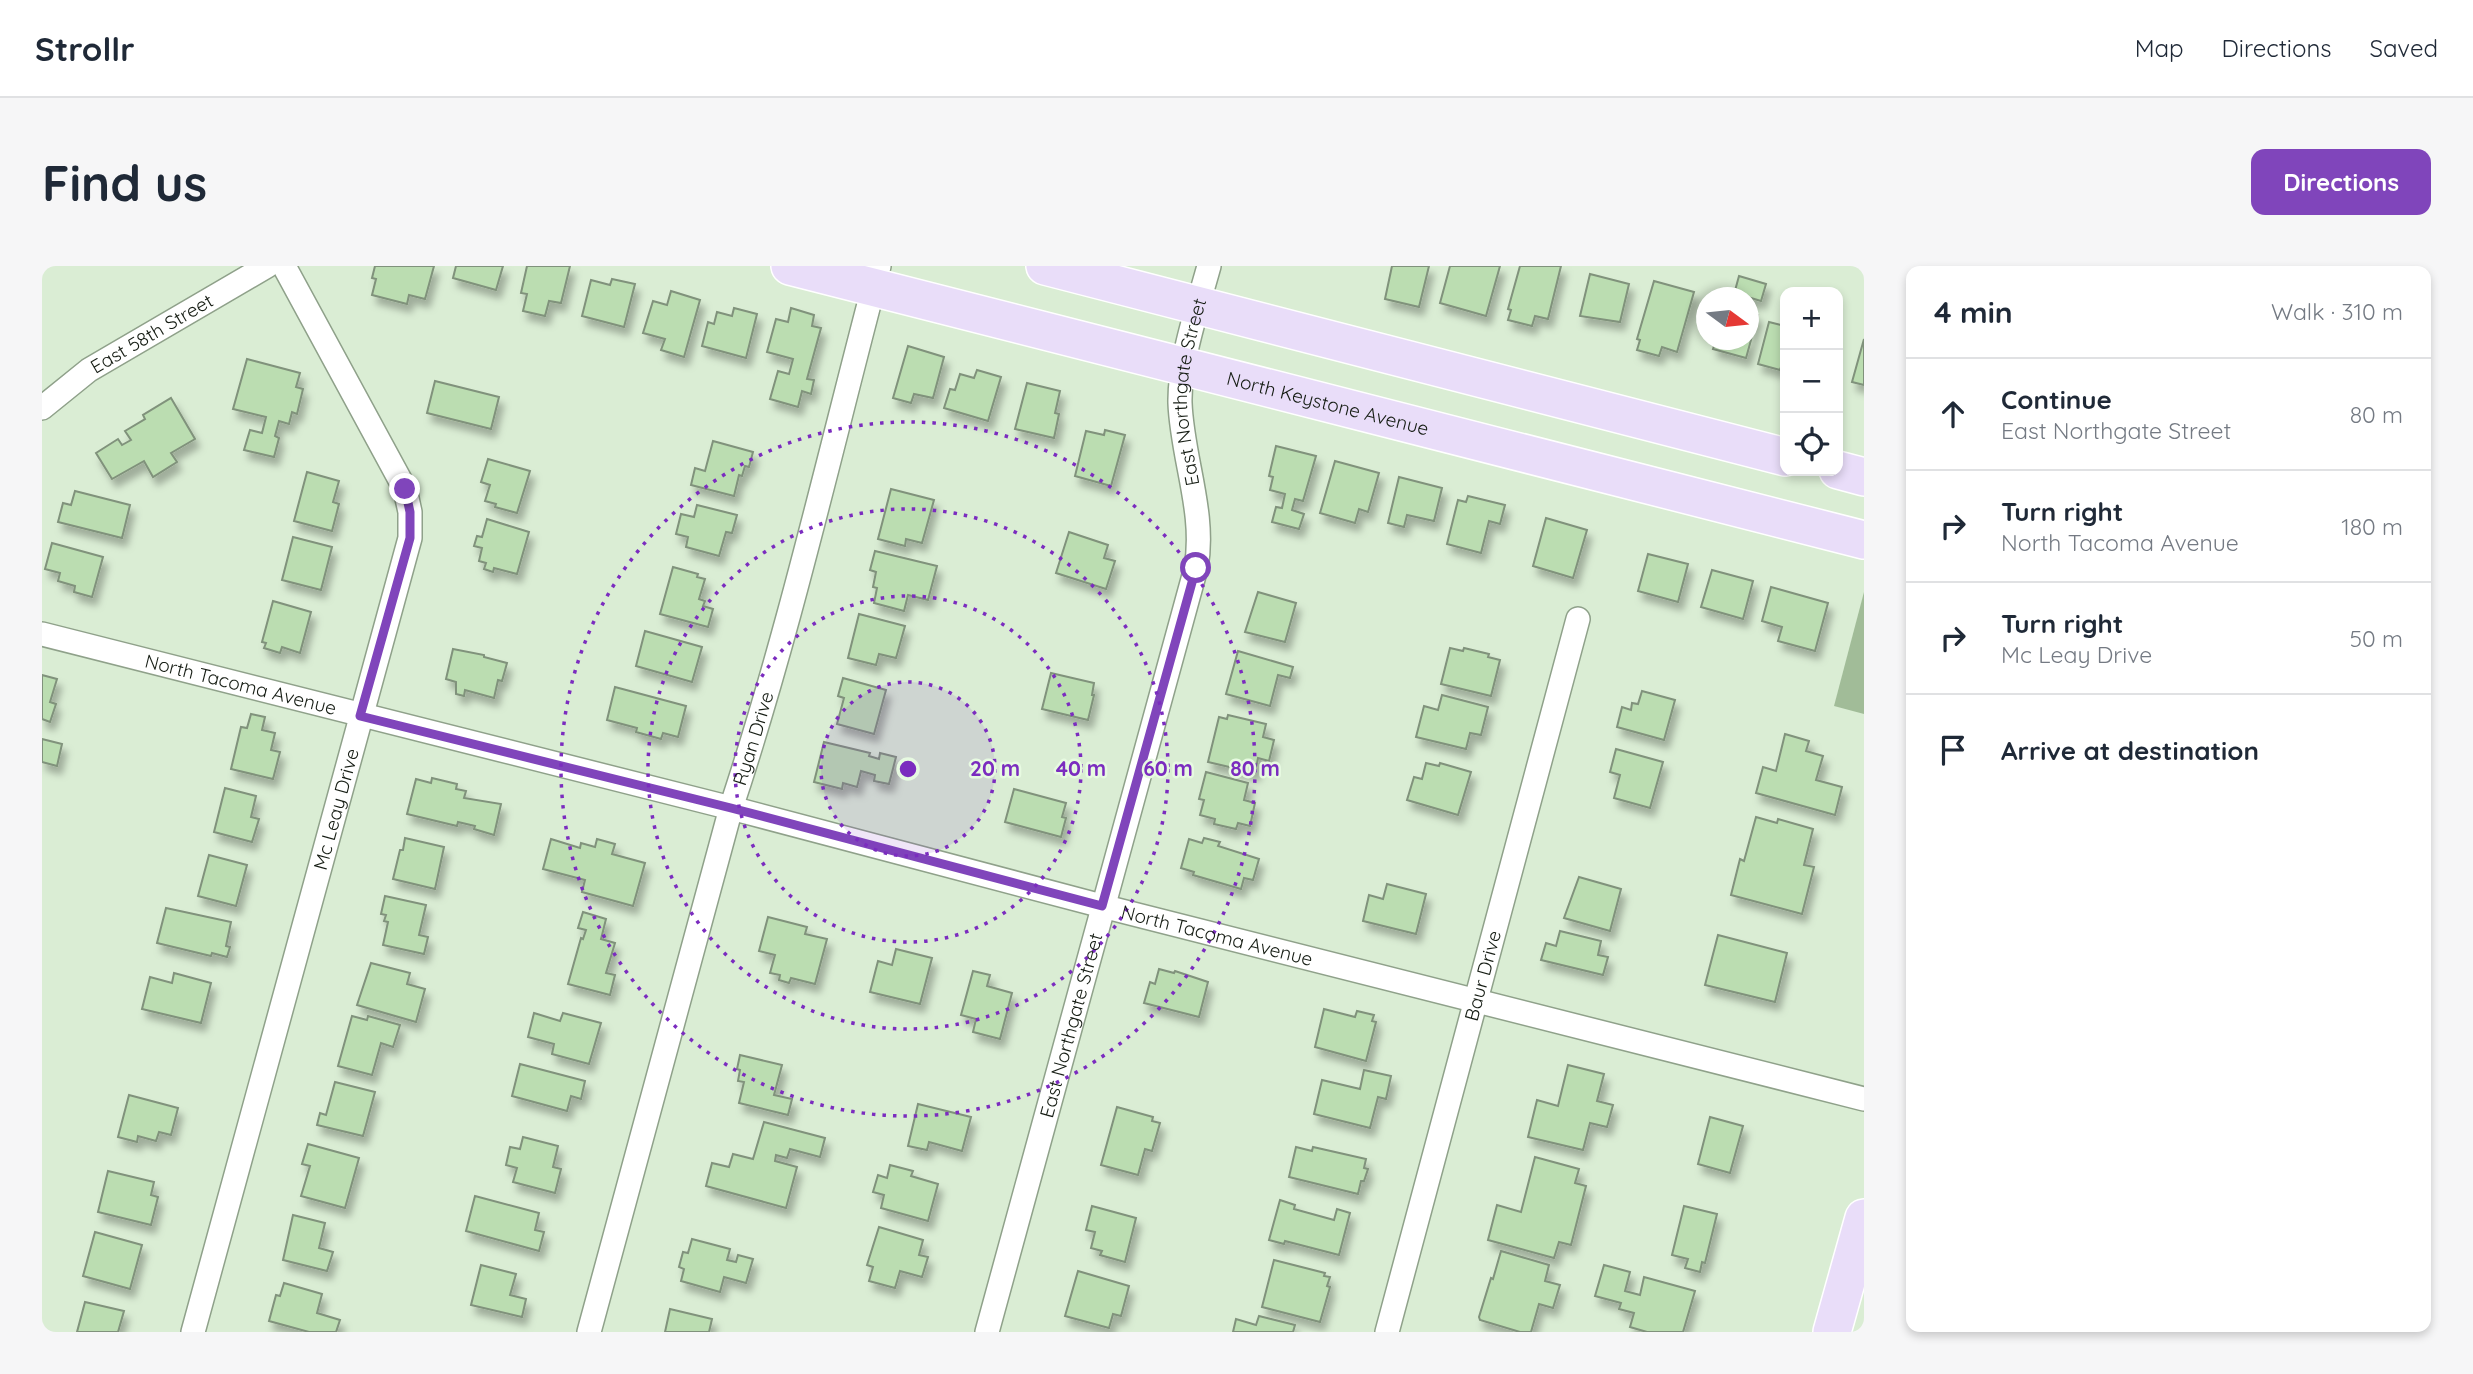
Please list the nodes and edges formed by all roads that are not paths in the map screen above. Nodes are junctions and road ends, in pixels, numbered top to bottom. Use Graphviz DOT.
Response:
graph roads {
  1 [pos="267,266"];
  2 [pos="284,266"];
  3 [pos="790,266"];
  4 [pos="1045,266"];
  5 [pos="1209,266"];
  6 [pos="876,277"];
  7 [pos="1199,306"];
  8 [pos="1184,367"];
  9 [pos="42,408"];
  10 [pos="1780,456"];
  11 [pos="1843,471"];
  12 [pos="1864,477"];
  13 [pos="1864,540"];
  14 [pos="1578,619"];
  15 [pos="42,634"];
  16 [pos="360,716"];
  17 [pos="731,808"];
  18 [pos="1102,906"];
  19 [pos="1475,1000"];
  20 [pos="1864,1100"];
  21 [pos="1864,1218"];
  22 [pos="193,1332"];
  23 [pos="589,1332"];
  24 [pos="987,1332"];
  25 [pos="1387,1332"];
  26 [pos="1832,1332"];
  1 -- 9 [label="street, East 58th Street"];
  2 -- 16 [label="street, Mc Leay Drive"];
  3 -- 6 [label="main road, North Keystone Avenue"];
  4 -- 7 [label="main road"];
  5 -- 7 [label="street, East Northgate Street"];
  6 -- 8 [label="main road, North Keystone Avenue"];
  6 -- 17 [label="street, Ryan Drive"];
  7 -- 8 [label="street, East Northgate Street"];
  7 -- 10 [label="main road"];
  8 -- 13 [label="main road, North Keystone Avenue"];
  8 -- 18 [label="street, East Northgate Street"];
  11 -- 12 [label="main road"];
  14 -- 19 [label="street, Baur Drive"];
  15 -- 16 [label="street, North Tacoma Avenue"];
  16 -- 17 [label="street, North Tacoma Avenue"];
  16 -- 22 [label="street, Mc Leay Drive"];
  17 -- 18 [label="street, North Tacoma Avenue"];
  17 -- 23 [label="street, Ryan Drive"];
  18 -- 19 [label="street, North Tacoma Avenue"];
  18 -- 24 [label="street, East Northgate Street"];
  19 -- 20 [label="street, North Tacoma Avenue"];
  19 -- 25 [label="street, Baur Drive"];
  21 -- 26 [label="main road"];
}
